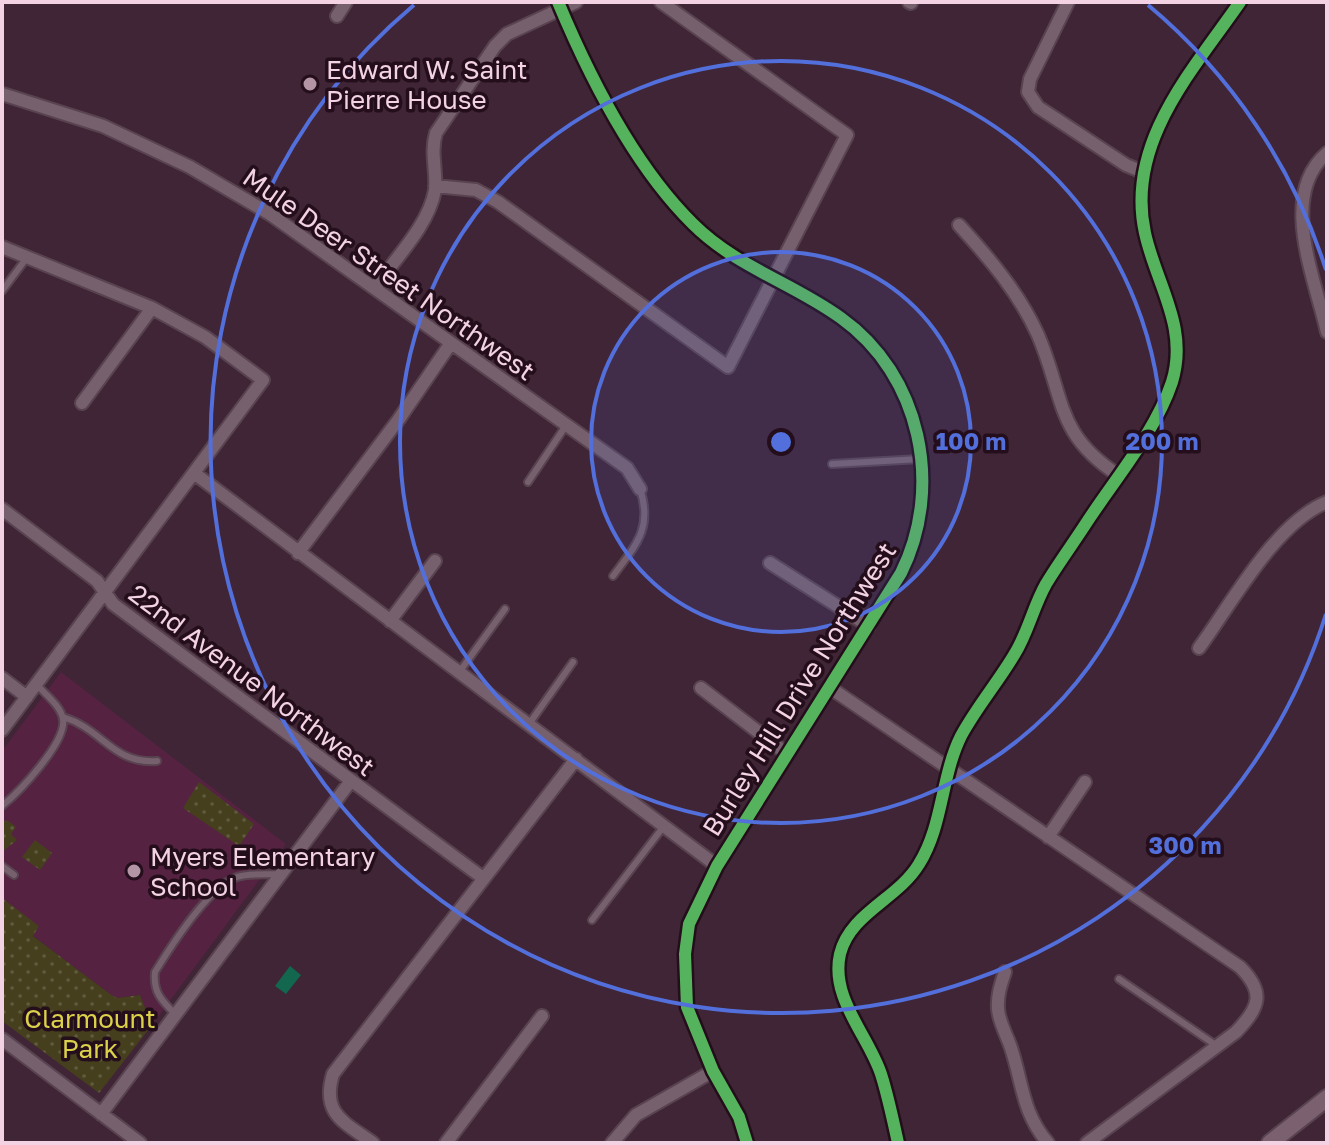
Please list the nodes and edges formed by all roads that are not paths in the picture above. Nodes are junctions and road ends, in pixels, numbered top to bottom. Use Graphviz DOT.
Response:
graph roads {
  1 [pos="346,2"];
  2 [pos="576,2"];
  3 [pos="661,2"];
  4 [pos="1068,2"];
  5 [pos="1240,2"];
  6 [pos="559,5"];
  7 [pos="337,16"];
  8 [pos="2,94"];
  9 [pos="1327,153"];
  10 [pos="1143,172"];
  11 [pos="435,186"];
  12 [pos="959,225"];
  13 [pos="2,247"];
  14 [pos="28,256"];
  15 [pos="774,281"];
  16 [pos="375,287"];
  17 [pos="2,291"];
  18 [pos="152,308"];
  19 [pos="1326,323"];
  20 [pos="451,343"];
  21 [pos="82,403"];
  22 [pos="567,424"];
  23 [pos="922,459"];
  24 [pos="832,464"];
  25 [pos="194,473"];
  26 [pos="1118,475"];
  27 [pos="528,482"];
  28 [pos="640,489"];
  29 [pos="1327,502"];
  30 [pos="2,509"];
  31 [pos="298,553"];
  32 [pos="435,561"];
  33 [pos="770,563"];
  34 [pos="613,576"];
  35 [pos="105,593"];
  36 [pos="505,609"];
  37 [pos="390,621"];
  38 [pos="869,626"];
  39 [pos="1199,648"];
  40 [pos="573,662"];
  41 [pos="459,672"];
  42 [pos="2,678"];
  43 [pos="36,684"];
  44 [pos="829,687"];
  45 [pos="701,688"];
  46 [pos="27,697"];
  47 [pos="63,717"];
  48 [pos="529,724"];
  49 [pos="2,730"];
  50 [pos="787,754"];
  51 [pos="576,759"];
  52 [pos="157,761"];
  53 [pos="950,769"];
  54 [pos="350,782"];
  55 [pos="1085,782"];
  56 [pos="2,806"];
  57 [pos="664,826"];
  58 [pos="1048,837"];
  59 [pos="2,866"];
  60 [pos="717,866"];
  61 [pos="281,874"];
  62 [pos="14,875"];
  63 [pos="483,878"];
  64 [pos="592,920"];
  65 [pos="1005,972"];
  66 [pos="1119,979"];
  67 [pos="176,1015"];
  68 [pos="542,1016"];
  69 [pos="2,1039"];
  70 [pos="1217,1046"];
  71 [pos="713,1071"];
  72 [pos="1327,1098"];
  73 [pos="101,1114"];
  74 [pos="140,1143"];
  75 [pos="373,1143"];
  76 [pos="446,1143"];
  77 [pos="612,1143"];
  78 [pos="747,1143"];
  79 [pos="898,1143"];
  80 [pos="1048,1143"];
  81 [pos="1087,1143"];
  82 [pos="1270,1143"];
  1 -- 7 [label="street"];
  2 -- 6 [label="street"];
  3 -- 15 [label="street"];
  4 -- 10 [label="street"];
  5 -- 10 [label="street"];
  6 -- 11 [label="street"];
  6 -- 15 [label="street, Burley Hill Drive Northwest"];
  8 -- 16 [label="street, Mule Deer Street Northwest"];
  9 -- 19 [label="street"];
  10 -- 26 [label="street"];
  11 -- 15 [label="street"];
  11 -- 16 [label="street"];
  12 -- 26 [label="street"];
  13 -- 14 [label="street"];
  14 -- 17 [label="lane"];
  14 -- 18 [label="street"];
  15 -- 23 [label="street, Burley Hill Drive Northwest"];
  16 -- 20 [label="street, Mule Deer Street Northwest"];
  18 -- 21 [label="street"];
  18 -- 25 [label="street"];
  20 -- 22 [label="street, Mule Deer Street Northwest"];
  20 -- 31 [label="street"];
  22 -- 27 [label="lane"];
  22 -- 28 [label="street, Mule Deer Street Northwest"];
  23 -- 24 [label="lane"];
  23 -- 38 [label="street, Burley Hill Drive Northwest"];
  25 -- 31 [label="street"];
  25 -- 35 [label="street"];
  26 -- 53 [label="street"];
  28 -- 34 [label="lane"];
  29 -- 39 [label="street"];
  30 -- 35 [label="street, 22nd Avenue Northwest"];
  31 -- 37 [label="street"];
  32 -- 37 [label="street"];
  33 -- 38 [label="street"];
  35 -- 43 [label="street"];
  35 -- 54 [label="street, 22nd Avenue Northwest"];
  36 -- 41 [label="lane"];
  37 -- 41 [label="street"];
  38 -- 44 [label="street, Burley Hill Drive Northwest"];
  40 -- 48 [label="lane"];
  41 -- 48 [label="street"];
  42 -- 46 [label="street"];
  43 -- 46 [label="street"];
  43 -- 47 [label="lane"];
  44 -- 50 [label="street, Burley Hill Drive Northwest"];
  44 -- 53 [label="street"];
  45 -- 50 [label="street"];
  46 -- 49 [label="street"];
  47 -- 52 [label="lane"];
  47 -- 56 [label="lane"];
  48 -- 51 [label="street"];
  50 -- 60 [label="street, Burley Hill Drive Northwest"];
  51 -- 57 [label="street"];
  51 -- 63 [label="street"];
  53 -- 58 [label="street"];
  53 -- 79 [label="street"];
  54 -- 61 [label="street"];
  54 -- 63 [label="street, 22nd Avenue Northwest"];
  55 -- 58 [label="street"];
  57 -- 60 [label="street"];
  57 -- 64 [label="lane"];
  58 -- 70 [label="street"];
  59 -- 62 [label="lane"];
  60 -- 71 [label="street, Burley Hill Drive Northwest"];
  61 -- 67 [label="street"];
  61 -- 67 [label="lane"];
  63 -- 75 [label="street"];
  65 -- 80 [label="street"];
  66 -- 70 [label="lane"];
  67 -- 73 [label="street"];
  68 -- 76 [label="street"];
  69 -- 73 [label="street"];
  70 -- 81 [label="street"];
  71 -- 77 [label="street"];
  71 -- 78 [label="street, Burley Hill Drive Northwest"];
  72 -- 82 [label="main road"];
  73 -- 74 [label="street"];
}
